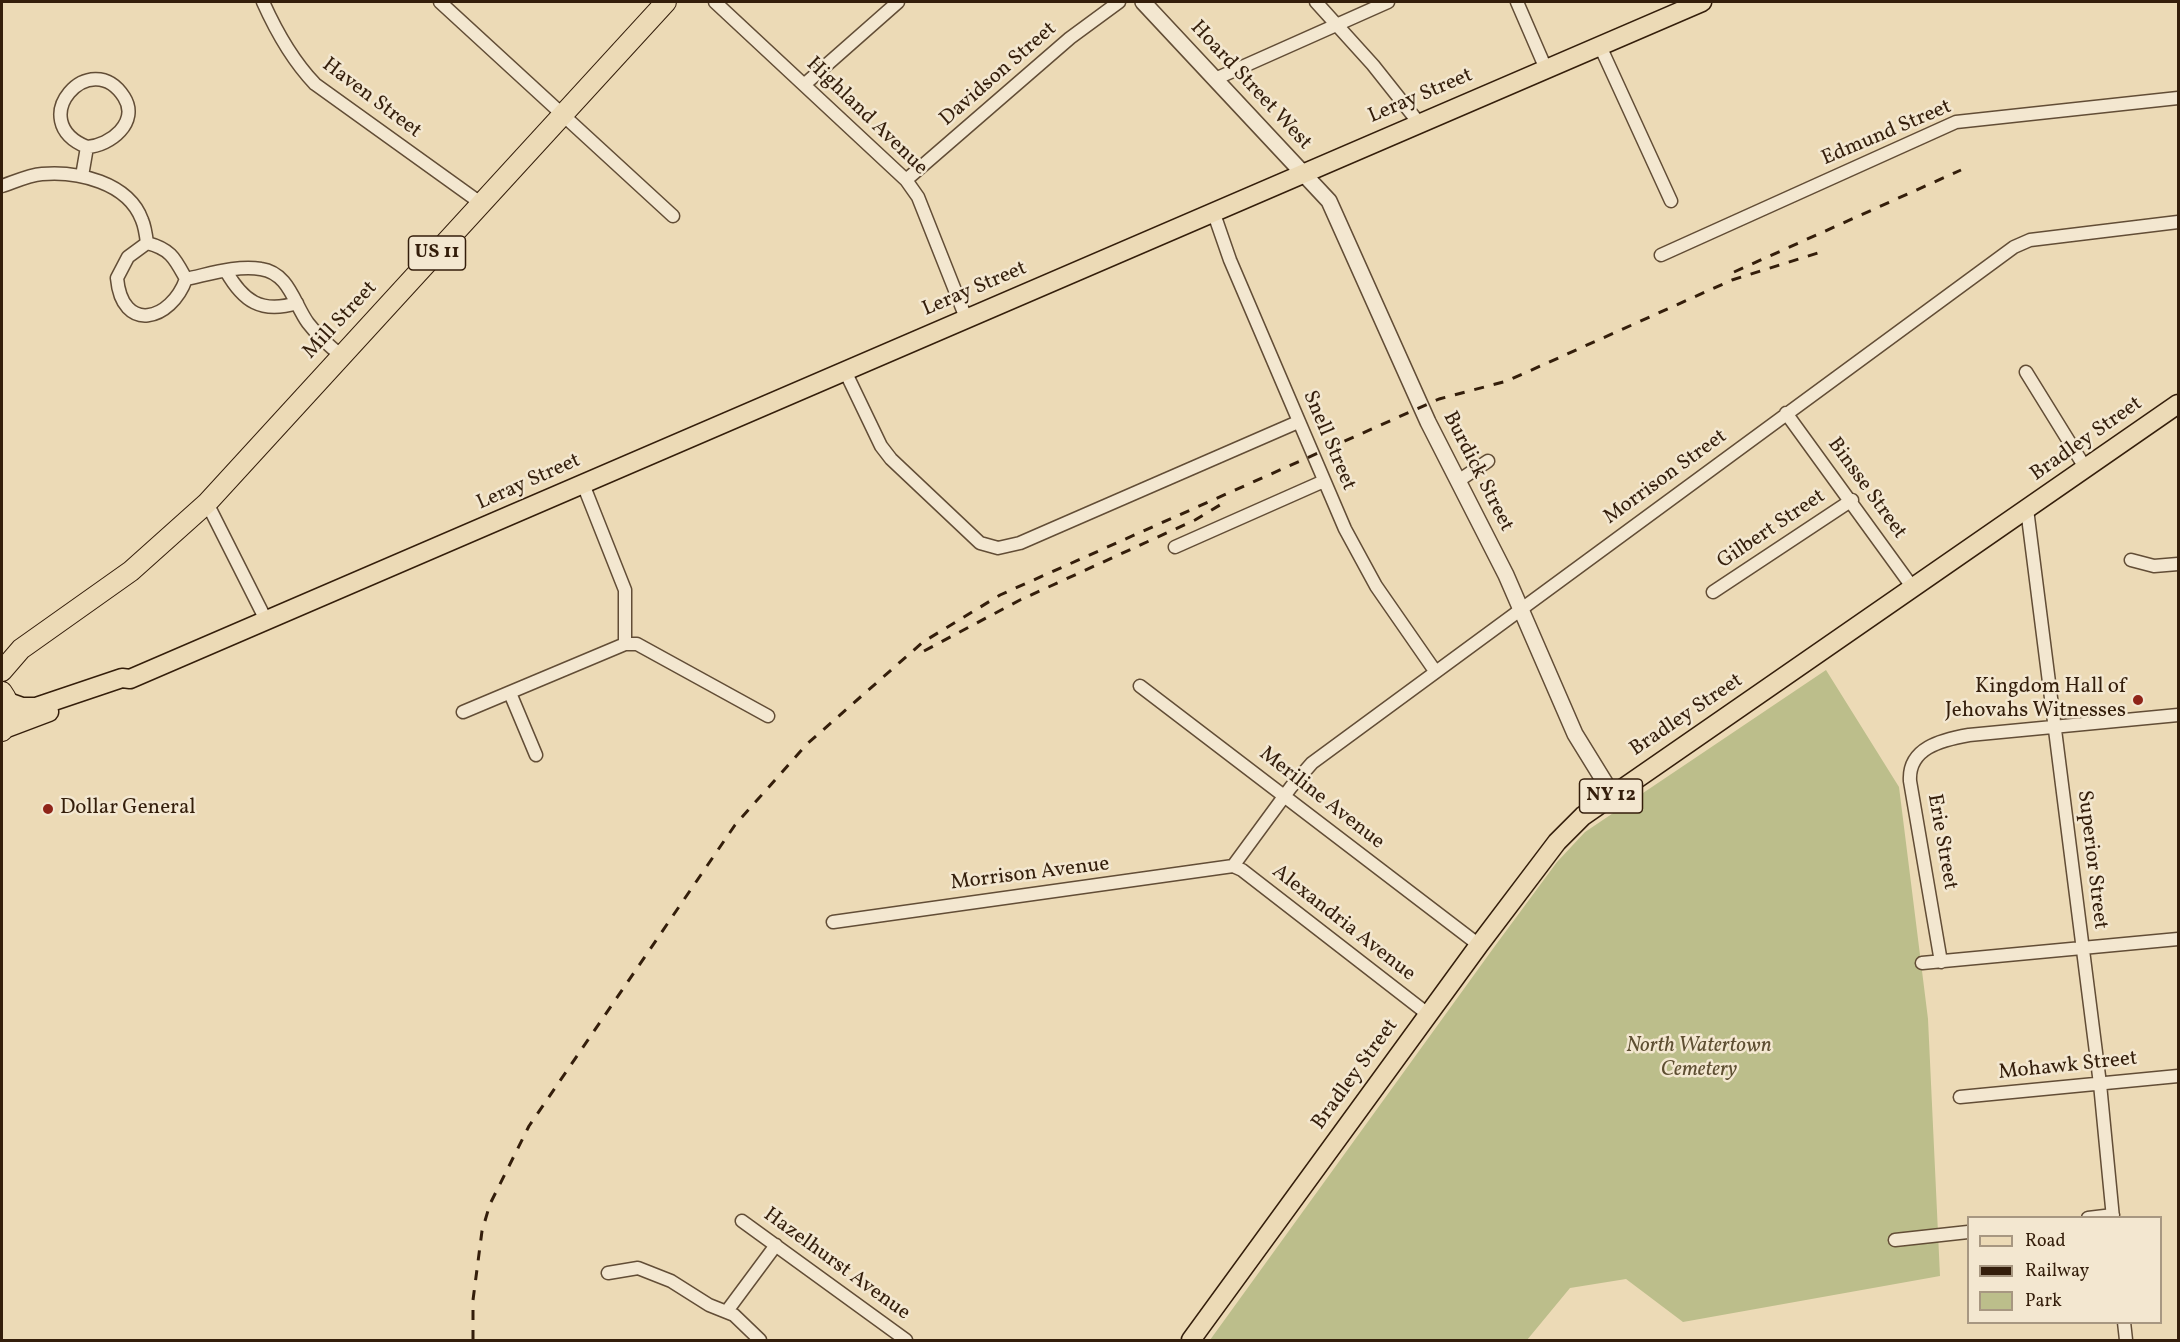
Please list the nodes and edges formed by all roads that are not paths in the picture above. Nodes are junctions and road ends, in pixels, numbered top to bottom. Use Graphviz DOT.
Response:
graph roads {
  1 [pos="263,2"];
  2 [pos="440,2"];
  3 [pos="666,2"];
  4 [pos="715,2"];
  5 [pos="898,2"];
  6 [pos="1119,2"];
  7 [pos="1143,2"];
  8 [pos="1317,2"];
  9 [pos="1388,2"];
  10 [pos="1517,2"];
  11 [pos="1702,2"];
  12 [pos="1336,25"];
  13 [pos="1600,46"];
  14 [pos="1546,69"];
  15 [pos="1215,79"];
  16 [pos="805,84"];
  17 [pos="2178,98"];
  18 [pos="562,116"];
  19 [pos="1419,123"];
  20 [pos="87,147"];
  21 [pos="1302,172"];
  22 [pos="82,176"];
  23 [pos="906,180"];
  24 [pos="2,186"];
  25 [pos="1671,201"];
  26 [pos="482,204"];
  27 [pos="1213,211"];
  28 [pos="673,216"];
  29 [pos="2178,222"];
  30 [pos="147,243"];
  31 [pos="1660,255"];
  32 [pos="226,271"];
  33 [pos="186,279"];
  34 [pos="297,303"];
  35 [pos="966,318"];
  36 [pos="342,356"];
  37 [pos="845,371"];
  38 [pos="2026,372"];
  39 [pos="2178,404"];
  40 [pos="1786,414"];
  41 [pos="1298,422"];
  42 [pos="1488,461"];
  43 [pos="2086,469"];
  44 [pos="1324,481"];
  45 [pos="1458,481"];
  46 [pos="583,484"];
  47 [pos="1851,500"];
  48 [pos="207,503"];
  49 [pos="2027,509"];
  50 [pos="1175,547"];
  51 [pos="2132,560"];
  52 [pos="2178,564"];
  53 [pos="1913,588"];
  54 [pos="1713,592"];
  55 [pos="1521,609"];
  56 [pos="267,622"];
  57 [pos="625,644"];
  58 [pos="28,646"];
  59 [pos="2,671"];
  60 [pos="1435,671"];
  61 [pos="130,679"];
  62 [pos="1140,686"];
  63 [pos="510,693"];
  64 [pos="4,694"];
  65 [pos="463,712"];
  66 [pos="2178,715"];
  67 [pos="768,716"];
  68 [pos="2054,725"];
  69 [pos="3,730"];
  70 [pos="536,755"];
  71 [pos="1612,794"];
  72 [pos="1284,796"];
  73 [pos="1233,866"];
  74 [pos="833,922"];
  75 [pos="2178,939"];
  76 [pos="1479,945"];
  77 [pos="2083,949"];
  78 [pos="1941,962"];
  79 [pos="1922,963"];
  80 [pos="1429,1015"];
  81 [pos="2178,1076"];
  82 [pos="2100,1084"];
  83 [pos="1960,1097"];
  84 [pos="2113,1216"];
  85 [pos="742,1221"];
  86 [pos="1967,1232"];
  87 [pos="1895,1240"];
  88 [pos="776,1245"];
  89 [pos="608,1273"];
  90 [pos="727,1311"];
  91 [pos="2124,1324"];
  92 [pos="760,1340"];
  93 [pos="906,1341"];
  94 [pos="1191,1341"];
  95 [pos="2126,1341"];
  1 -- 26 [label="street, Haven Street"];
  2 -- 18 [label="street"];
  3 -- 18 [label="highway, Mill Street / US 11"];
  4 -- 16 [label="street, Highland Avenue"];
  5 -- 16 [label="street"];
  6 -- 23 [label="street, Davidson Street"];
  7 -- 15 [label="street, Hoard Street West"];
  8 -- 12 [label="street"];
  9 -- 12 [label="street"];
  10 -- 14 [label="street"];
  11 -- 13 [label="main road, Leray Street"];
  12 -- 15 [label="street"];
  12 -- 19 [label="street"];
  13 -- 14 [label="main road, Leray Street"];
  13 -- 25 [label="street"];
  14 -- 19 [label="main road, Leray Street"];
  15 -- 21 [label="street, Hoard Street West"];
  16 -- 23 [label="street, Highland Avenue"];
  17 -- 31 [label="street, Edmund Street"];
  18 -- 26 [label="highway, Mill Street / US 11"];
  18 -- 28 [label="street"];
  19 -- 21 [label="main road, Leray Street"];
  20 -- 20 [label="street"];
  20 -- 22 [label="street"];
  21 -- 27 [label="main road, Leray Street"];
  21 -- 45 [label="street, Burdick Street"];
  22 -- 24 [label="street"];
  22 -- 30 [label="street"];
  23 -- 35 [label="street, Highland Avenue"];
  26 -- 36 [label="highway, Mill Street / US 11"];
  27 -- 35 [label="main road, Leray Street"];
  27 -- 41 [label="street, Snell Street"];
  29 -- 40 [label="street, Morrison Street"];
  30 -- 33 [label="street"];
  30 -- 33 [label="street"];
  32 -- 33 [label="street"];
  32 -- 34 [label="street"];
  32 -- 34 [label="street"];
  34 -- 36 [label="street"];
  35 -- 37 [label="main road, Leray Street"];
  36 -- 48 [label="highway, Mill Street / US 11"];
  37 -- 41 [label="street"];
  37 -- 46 [label="main road, Leray Street"];
  38 -- 43 [label="street"];
  39 -- 43 [label="main road, Bradley Street / NY 12"];
  40 -- 47 [label="street, Binsse Street"];
  40 -- 55 [label="street, Morrison Street"];
  41 -- 44 [label="street, Snell Street"];
  42 -- 45 [label="street"];
  43 -- 49 [label="main road, Bradley Street / NY 12"];
  44 -- 50 [label="street"];
  44 -- 60 [label="street, Snell Street"];
  45 -- 55 [label="street, Burdick Street"];
  46 -- 56 [label="main road, Leray Street"];
  46 -- 57 [label="street"];
  47 -- 53 [label="street, Binsse Street"];
  47 -- 54 [label="street, Gilbert Street"];
  48 -- 56 [label="street"];
  48 -- 58 [label="highway, Mill Street / US 11"];
  49 -- 53 [label="main road, Bradley Street / NY 12"];
  49 -- 68 [label="street, Superior Street"];
  51 -- 52 [label="street"];
  53 -- 71 [label="main road, Bradley Street / NY 12"];
  55 -- 60 [label="street, Morrison Street"];
  55 -- 71 [label="street, Burdick Street"];
  56 -- 61 [label="main road, Leray Street"];
  57 -- 63 [label="street"];
  57 -- 67 [label="street"];
  58 -- 59 [label="highway, Mill Street / US 11"];
  58 -- 64 [label="highway, Mill Street"];
  60 -- 72 [label="street, Morrison Street"];
  61 -- 64 [label="main road"];
  61 -- 69 [label="main road"];
  62 -- 72 [label="street, Meriline Avenue"];
  63 -- 65 [label="street"];
  63 -- 70 [label="street"];
  64 -- 69 [label="highway"];
  66 -- 68 [label="street, Erie Street"];
  68 -- 77 [label="street, Superior Street"];
  68 -- 78 [label="street, Erie Street"];
  71 -- 76 [label="main road, Bradley Street / NY 12"];
  72 -- 73 [label="street, Morrison Street"];
  72 -- 76 [label="street, Meriline Avenue"];
  73 -- 74 [label="street, Morrison Avenue"];
  73 -- 80 [label="street, Alexandria Avenue"];
  75 -- 77 [label="street"];
  76 -- 80 [label="main road, Bradley Street / NY 12"];
  77 -- 78 [label="street"];
  77 -- 82 [label="street, Superior Street"];
  78 -- 79 [label="street"];
  80 -- 94 [label="main road, Bradley Street / NY 12"];
  81 -- 82 [label="street, Mohawk Street"];
  82 -- 83 [label="street, Mohawk Street"];
  82 -- 84 [label="street, Superior Street"];
  85 -- 88 [label="street, Hazelhurst Avenue"];
  86 -- 87 [label="street"];
  88 -- 90 [label="street"];
  88 -- 93 [label="street, Hazelhurst Avenue"];
  89 -- 90 [label="street"];
  90 -- 92 [label="street"];
  91 -- 95 [label="street"];
}
